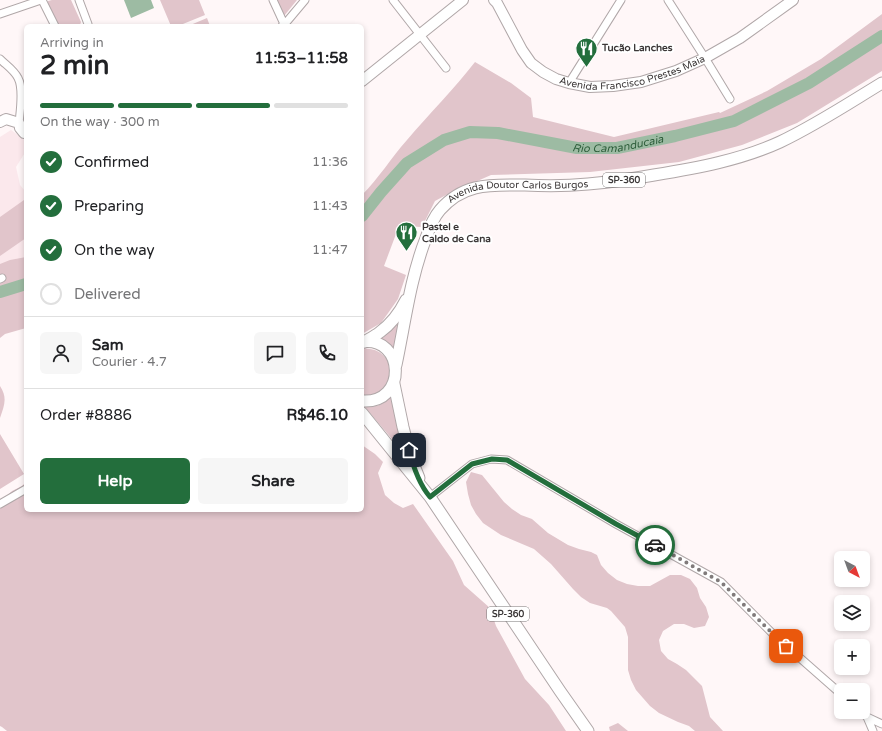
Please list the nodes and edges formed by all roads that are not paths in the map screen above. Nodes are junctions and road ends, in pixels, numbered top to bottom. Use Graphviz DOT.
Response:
graph roads {
  1 [pos="42,0"];
  2 [pos="79,0"];
  3 [pos="273,0"];
  4 [pos="305,0"];
  5 [pos="393,0"];
  6 [pos="463,0"];
  7 [pos="621,0"];
  8 [pos="668,0"];
  9 [pos="793,0"];
  10 [pos="495,1"];
  11 [pos="0,14"];
  12 [pos="54,24"];
  13 [pos="88,24"];
  14 [pos="283,24"];
  15 [pos="286,24"];
  16 [pos="420,35"];
  17 [pos="705,58"];
  18 [pos="0,59"];
  19 [pos="446,68"];
  20 [pos="364,80"];
  21 [pos="569,83"];
  22 [pos="882,83"];
  23 [pos="730,99"];
  24 [pos="0,122"];
  25 [pos="19,123"];
  26 [pos="24,133"];
  27 [pos="411,291"];
  28 [pos="364,341"];
  29 [pos="364,342"];
  30 [pos="396,365"];
  31 [pos="394,384"];
  32 [pos="364,401"];
  33 [pos="364,415"];
  34 [pos="24,490"];
  35 [pos="426,492"];
  36 [pos="0,504"];
  37 [pos="834,688"];
  38 [pos="870,717"];
  39 [pos="867,719"];
  40 [pos="882,724"];
  41 [pos="588,731"];
  42 [pos="873,731"];
  1 -- 11 [label="street"];
  1 -- 12 [label="street"];
  2 -- 13 [label="street"];
  3 -- 14 [label="street"];
  4 -- 15 [label="street"];
  5 -- 16 [label="street"];
  6 -- 16 [label="street"];
  7 -- 21 [label="street"];
  8 -- 17 [label="street"];
  9 -- 17 [label="street, Avenida Francisco Prestes Maia"];
  10 -- 21 [label="street, Avenida Francisco Prestes Maia"];
  16 -- 19 [label="street"];
  16 -- 20 [label="street"];
  17 -- 21 [label="street, Avenida Francisco Prestes Maia"];
  17 -- 23 [label="street"];
  18 -- 25 [label="street"];
  22 -- 27 [label="main road, Avenida Doutor Carlos Burgos / SP-360"];
  24 -- 25 [label="street"];
  25 -- 26 [label="street"];
  27 -- 28 [label="main road, Avenida Doutor Carlos Burgos / SP-360"];
  27 -- 30 [label="main road, Avenida Doutor Carlos Burgos / SP-360"];
  29 -- 30 [label="main road, SP-360"];
  30 -- 31 [label="main road, SP-360"];
  31 -- 32 [label="main road"];
  31 -- 35 [label="main road, SP-360"];
  33 -- 35 [label="main road, SP-360"];
  34 -- 36 [label="street"];
  35 -- 37 [label="street"];
  35 -- 41 [label="main road, SP-360"];
  38 -- 40 [label="street"];
  39 -- 42 [label="street"];
}
